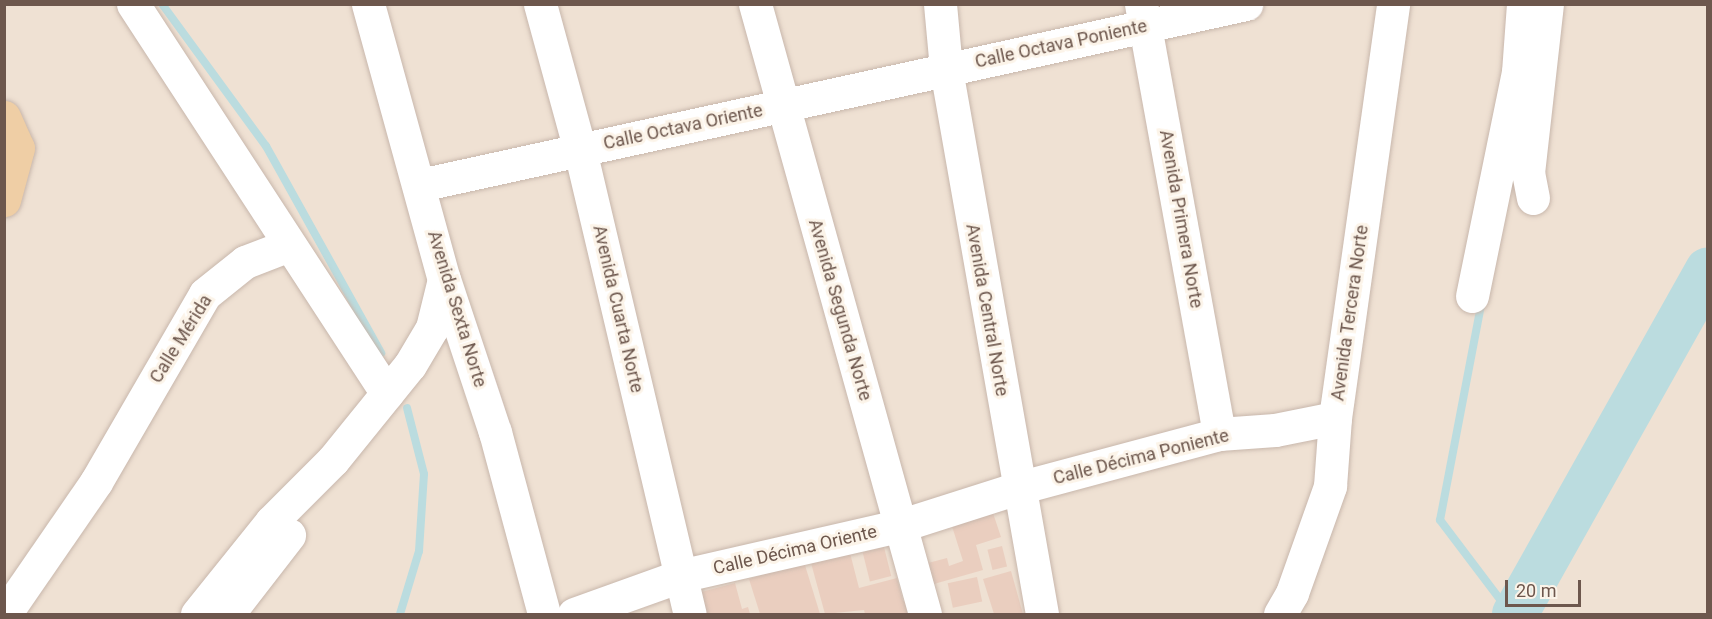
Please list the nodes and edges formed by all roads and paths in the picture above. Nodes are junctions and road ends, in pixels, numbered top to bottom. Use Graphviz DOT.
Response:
graph roads {
  1 [pos="133,4"];
  2 [pos="368,4"];
  3 [pos="540,4"];
  4 [pos="755,4"];
  5 [pos="940,4"];
  6 [pos="1246,4"];
  7 [pos="1393,4"];
  8 [pos="1523,4"];
  9 [pos="1547,4"];
  10 [pos="1143,15"];
  11 [pos="946,69"];
  12 [pos="781,106"];
  13 [pos="4,117"];
  14 [pos="580,150"];
  15 [pos="420,185"];
  16 [pos="1533,198"];
  17 [pos="4,200"];
  18 [pos="289,245"];
  19 [pos="444,279"];
  20 [pos="1472,296"];
  21 [pos="387,393"];
  22 [pos="1335,418"];
  23 [pos="1219,434"];
  24 [pos="333,460"];
  25 [pos="1018,488"];
  26 [pos="902,525"];
  27 [pos="681,576"];
  28 [pos="5,615"];
  29 [pos="197,615"];
  30 [pos="228,615"];
  31 [pos="544,615"];
  32 [pos="574,615"];
  33 [pos="690,615"];
  34 [pos="925,615"];
  35 [pos="1042,615"];
  36 [pos="1280,615"];
  1 -- 18 [label="street"];
  2 -- 15 [label="street, Avenida Sexta Norte"];
  3 -- 14 [label="street, Avenida Cuarta Norte"];
  4 -- 12 [label="street, Avenida Segunda Norte"];
  5 -- 11 [label="street, Avenida Central Norte"];
  6 -- 10 [label="street, Calle Octava Poniente"];
  7 -- 22 [label="street, Avenida Tercera Norte"];
  8 -- 20 [label="street"];
  9 -- 16 [label="street"];
  10 -- 11 [label="street, Calle Octava Poniente"];
  10 -- 23 [label="street, Avenida Primera Norte"];
  11 -- 12 [label="street, Calle Octava Oriente"];
  11 -- 25 [label="street, Avenida Central Norte"];
  12 -- 14 [label="street, Calle Octava Oriente"];
  12 -- 26 [label="street, Avenida Segunda Norte"];
  13 -- 17 [label="main road"];
  14 -- 15 [label="street, Calle Octava Oriente"];
  14 -- 27 [label="street, Avenida Cuarta Norte"];
  15 -- 19 [label="street, Avenida Sexta Norte"];
  18 -- 21 [label="street"];
  18 -- 28 [label="street, Calle Mérida"];
  19 -- 21 [label="street"];
  19 -- 31 [label="street, Avenida Sexta Norte"];
  21 -- 24 [label="street"];
  22 -- 23 [label="street, Calle Décima Poniente"];
  22 -- 36 [label="street, Avenida Tercera Norte"];
  23 -- 25 [label="street, Calle Décima Poniente"];
  24 -- 29 [label="street"];
  24 -- 30 [label="street"];
  25 -- 26 [label="street, Calle Décima Oriente"];
  25 -- 35 [label="street, Avenida Central Norte"];
  26 -- 27 [label="street, Calle Décima Oriente"];
  26 -- 34 [label="street, Avenida Segunda Norte"];
  27 -- 32 [label="street, Calle Décima Oriente"];
  27 -- 33 [label="street, Avenida Cuarta Norte"];
}
